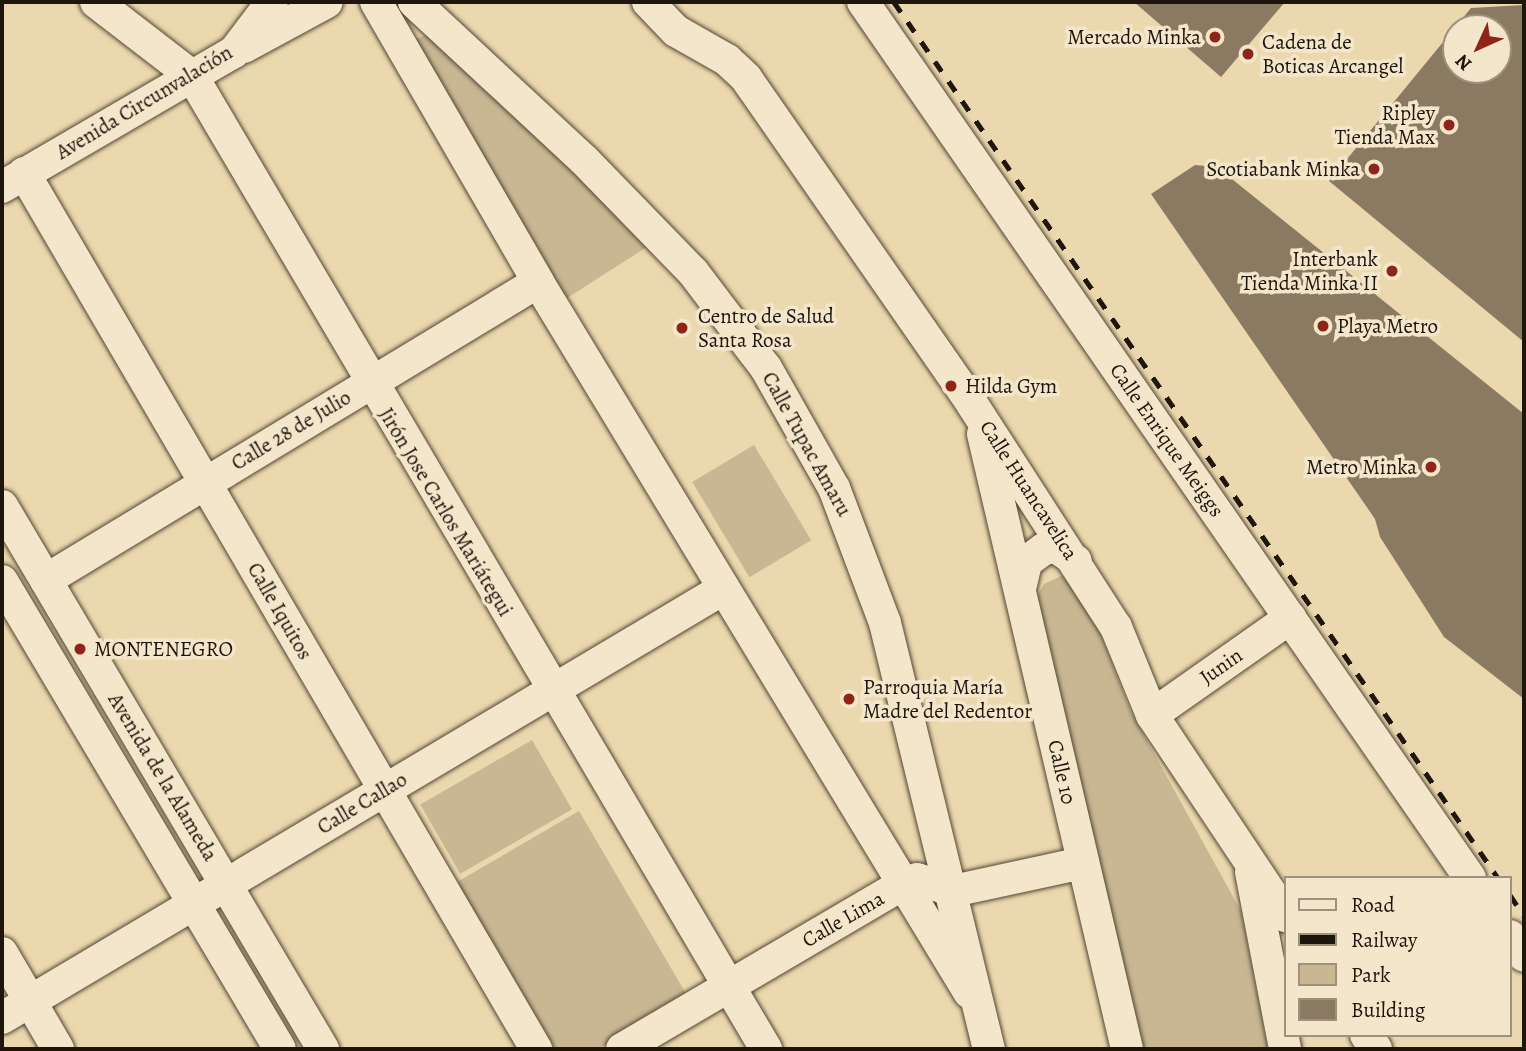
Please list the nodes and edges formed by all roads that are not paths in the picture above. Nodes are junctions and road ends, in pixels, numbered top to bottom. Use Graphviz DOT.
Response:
graph roads {
  1 [pos="96,2"];
  2 [pos="272,2"];
  3 [pos="327,2"];
  4 [pos="376,2"];
  5 [pos="414,2"];
  6 [pos="648,2"];
  7 [pos="863,2"];
  8 [pos="234,52"];
  9 [pos="192,76"];
  10 [pos="13,180"];
  11 [pos="538,282"];
  12 [pos="369,383"];
  13 [pos="979,413"];
  14 [pos="204,481"];
  15 [pos="2,506"];
  16 [pos="1076,561"];
  17 [pos="46,580"];
  18 [pos="723,589"];
  19 [pos="1020,589"];
  20 [pos="5,594"];
  21 [pos="1290,618"];
  22 [pos="552,691"];
  23 [pos="1152,715"];
  24 [pos="384,790"];
  25 [pos="1248,859"];
  26 [pos="1083,863"];
  27 [pos="1469,876"];
  28 [pos="225,884"];
  29 [pos="901,886"];
  30 [pos="953,891"];
  31 [pos="193,903"];
  32 [pos="1284,913"];
  33 [pos="1512,939"];
  34 [pos="2,953"];
  35 [pos="1524,956"];
  36 [pos="728,987"];
  37 [pos="30,1001"];
  38 [pos="981,1011"];
  39 [pos="2,1018"];
  40 [pos="58,1049"];
  41 [pos="280,1049"];
  42 [pos="323,1049"];
  43 [pos="536,1049"];
  44 [pos="622,1049"];
  45 [pos="766,1049"];
  46 [pos="989,1049"];
  47 [pos="1126,1049"];
  48 [pos="1285,1049"];
  1 -- 9 [label="street, Jirón Jose Carlos Mariátegui"];
  2 -- 8 [label="street, Avenida Circunvalación"];
  3 -- 8 [label="street"];
  4 -- 11 [label="street, Calle Tupac Amaru"];
  5 -- 30 [label="street, Calle Tupac Amaru"];
  6 -- 13 [label="street, Calle Huancavelica"];
  7 -- 21 [label="street, Calle Enrique Meiggs"];
  8 -- 9 [label="street, Avenida Circunvalación"];
  9 -- 10 [label="street, Avenida Circunvalación"];
  9 -- 12 [label="street, Jirón Jose Carlos Mariátegui"];
  10 -- 14 [label="street, Calle Iquitos"];
  11 -- 12 [label="street, Calle 28 de Julio"];
  11 -- 18 [label="street, Calle Tupac Amaru"];
  12 -- 14 [label="street, Calle 28 de Julio"];
  12 -- 22 [label="street, Jirón Jose Carlos Mariátegui"];
  13 -- 16 [label="street, Calle Huancavelica"];
  13 -- 19 [label="street, Calle 10"];
  14 -- 17 [label="street, Calle 28 de Julio"];
  14 -- 24 [label="street, Calle Iquitos"];
  15 -- 17 [label="street, Avenida de la Alameda"];
  16 -- 19 [label="street"];
  16 -- 23 [label="street, Calle Huancavelica"];
  17 -- 28 [label="street, Avenida de la Alameda"];
  18 -- 22 [label="street, Calle Callao"];
  18 -- 29 [label="street, Calle Tupac Amaru"];
  19 -- 26 [label="street, Calle 10"];
  20 -- 31 [label="street, Avenida de la Alameda"];
  21 -- 23 [label="street, Junin"];
  21 -- 27 [label="street, Calle Enrique Meiggs"];
  22 -- 24 [label="street, Calle Callao"];
  22 -- 36 [label="street, Jirón Jose Carlos Mariátegui"];
  23 -- 25 [label="street, Calle Huancavelica"];
  24 -- 28 [label="street, Calle Callao"];
  24 -- 43 [label="street, Calle Iquitos"];
  25 -- 32 [label="street, Calle Huancavelica"];
  25 -- 48 [label="street"];
  26 -- 30 [label="street, Calle Lima"];
  26 -- 47 [label="street, Calle 10"];
  28 -- 31 [label="street, Calle Callao"];
  28 -- 42 [label="street, Avenida de la Alameda"];
  29 -- 30 [label="street, Calle Lima"];
  29 -- 36 [label="street, Calle Lima"];
  29 -- 38 [label="street, Calle Tupac Amaru"];
  30 -- 38 [label="street, Calle Tupac Amaru"];
  31 -- 37 [label="street, Calle Callao"];
  31 -- 41 [label="street, Avenida de la Alameda"];
  33 -- 35 [label="street"];
  34 -- 37 [label="street"];
  36 -- 44 [label="street, Calle Lima"];
  36 -- 45 [label="street, Jirón Jose Carlos Mariátegui"];
  37 -- 39 [label="street, Calle Callao"];
  37 -- 40 [label="street"];
  38 -- 46 [label="street, Calle Tupac Amaru"];
}
